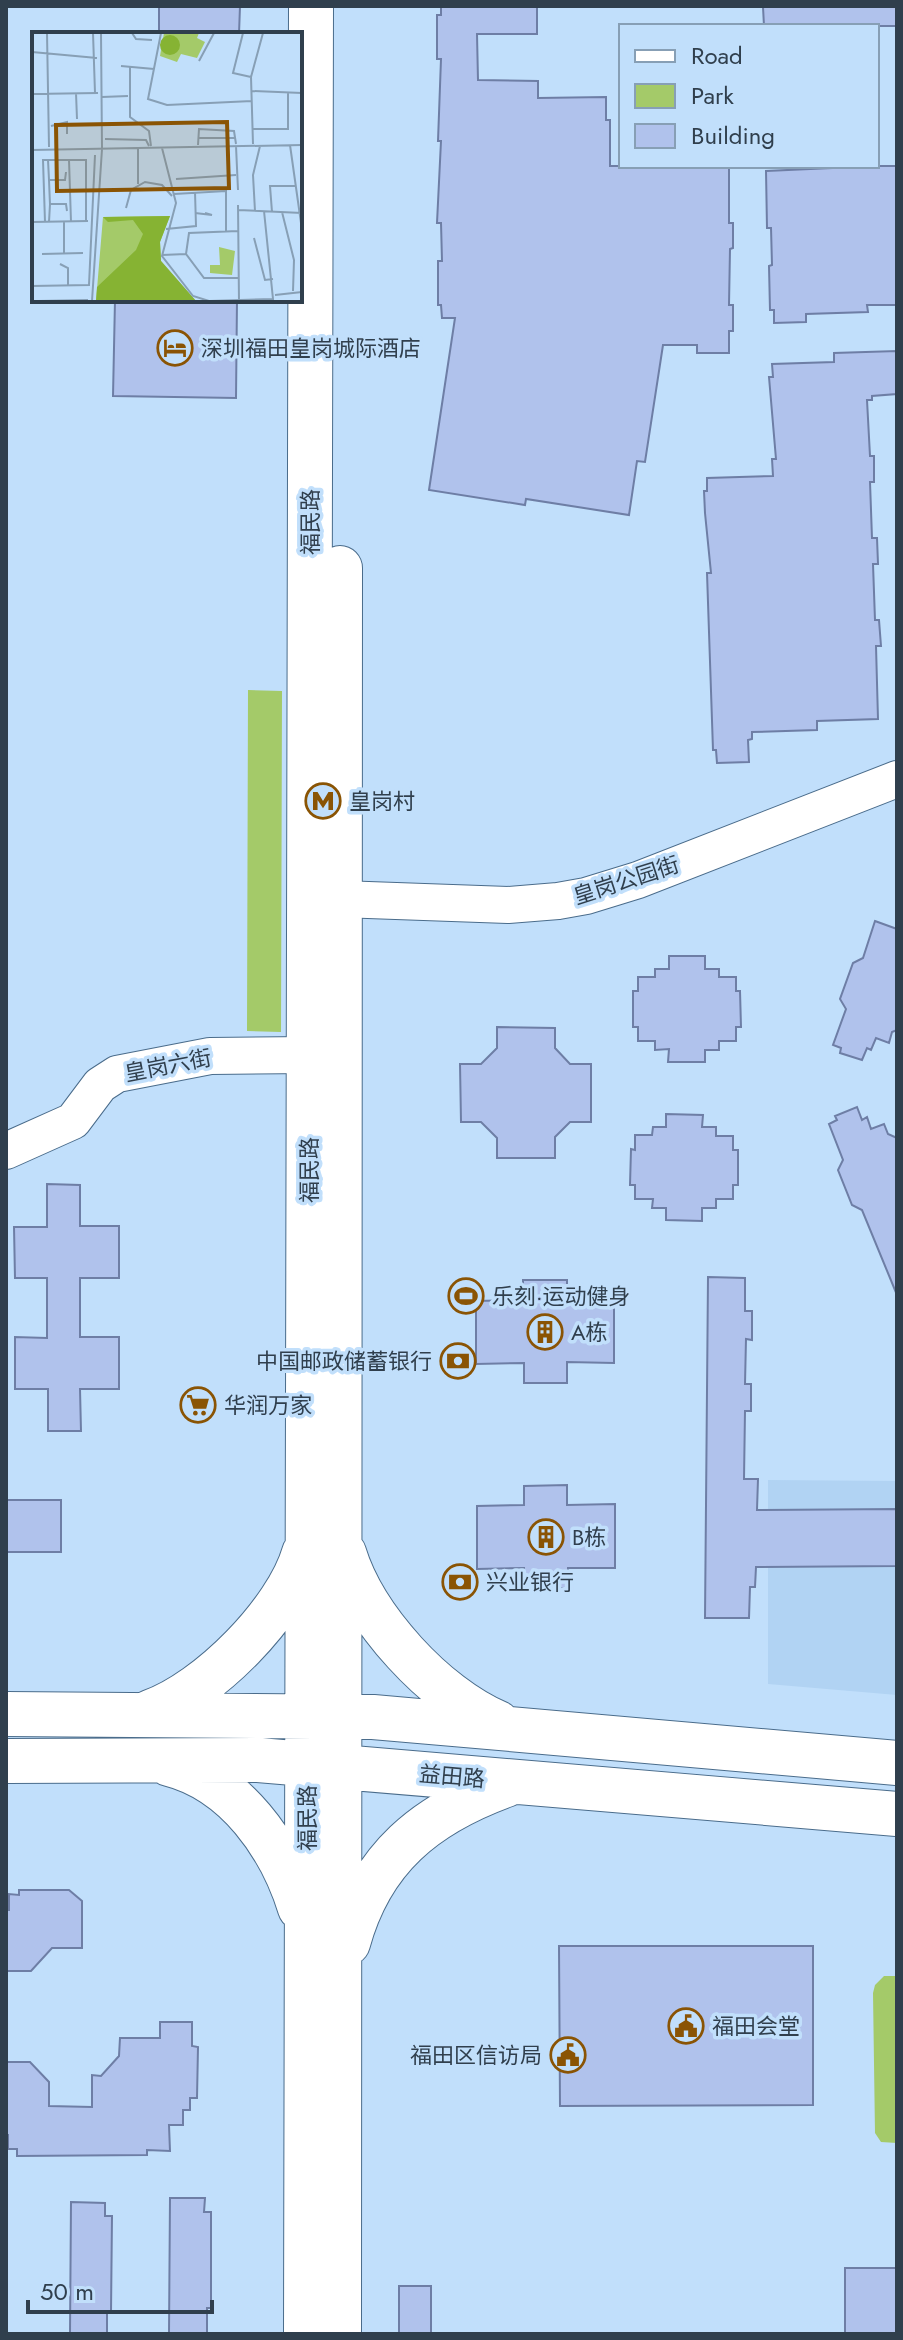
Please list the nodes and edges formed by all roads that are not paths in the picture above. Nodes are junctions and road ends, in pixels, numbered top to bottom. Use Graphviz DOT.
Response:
graph roads {
  1 [pos="311,6"];
  2 [pos="341,6"];
  3 [pos="897,779"];
  4 [pos="340,899"];
  5 [pos="309,1055"];
  6 [pos="6,1151"];
  7 [pos="324,1532"];
  8 [pos="6,1714"];
  9 [pos="142,1714"];
  10 [pos="324,1714"];
  11 [pos="528,1731"];
  12 [pos="151,1759"];
  13 [pos="6,1761"];
  14 [pos="897,1763"];
  15 [pos="324,1765"];
  16 [pos="514,1782"];
  17 [pos="897,1814"];
  18 [pos="307,1946"];
  19 [pos="339,1976"];
  20 [pos="306,2334"];
  21 [pos="339,2334"];
  1 -- 5 [label="main road, 福民路"];
  2 -- 4 [label="main road, 福民路"];
  3 -- 4 [label="street, 皇岗公园街"];
  4 -- 7 [label="main road, 福民路"];
  5 -- 6 [label="street, 皇岗六街"];
  5 -- 7 [label="main road, 福民路"];
  7 -- 9 [label="main road"];
  7 -- 10 [label="main road, 福民路"];
  7 -- 11 [label="main road"];
  8 -- 9 [label="main road"];
  9 -- 10 [label="main road"];
  10 -- 11 [label="main road"];
  10 -- 15 [label="main road, 福民路"];
  11 -- 14 [label="main road"];
  12 -- 13 [label="main road, 益田路"];
  12 -- 15 [label="main road, 益田路"];
  12 -- 18 [label="main road"];
  15 -- 16 [label="main road, 益田路"];
  15 -- 18 [label="main road, 福民路"];
  15 -- 19 [label="main road, 福民路"];
  16 -- 17 [label="main road, 益田路"];
  16 -- 19 [label="main road"];
  18 -- 20 [label="main road, 福民路"];
  19 -- 21 [label="main road, 福民路"];
}
